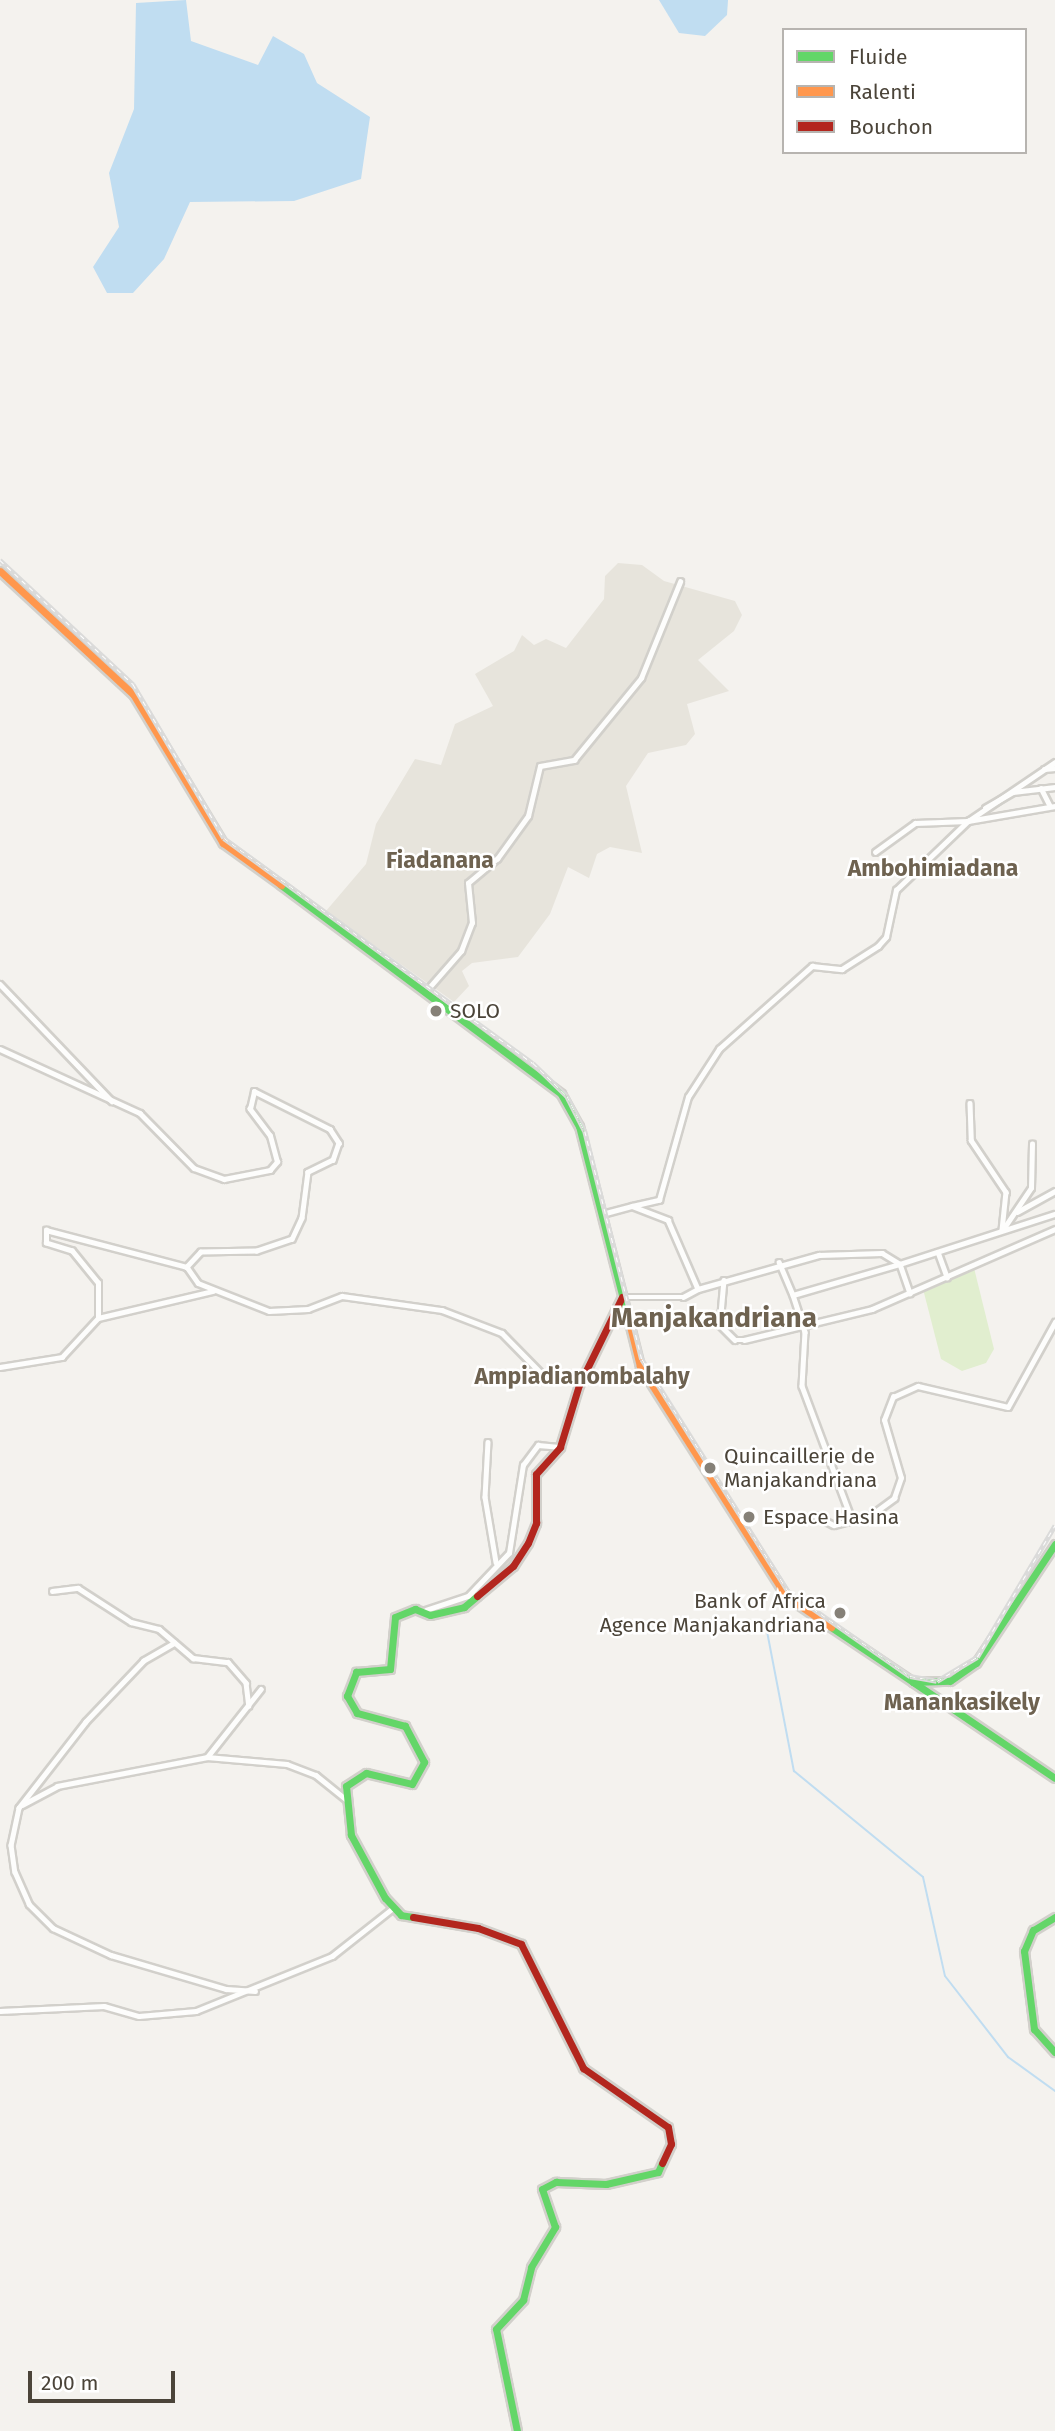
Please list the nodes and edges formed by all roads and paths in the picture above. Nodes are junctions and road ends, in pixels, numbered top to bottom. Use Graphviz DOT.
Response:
graph roads {
  1 [pos="0,571"];
  2 [pos="680,582"];
  3 [pos="1055,762"];
  4 [pos="1055,768"];
  5 [pos="1043,769"];
  6 [pos="1055,787"];
  7 [pos="1041,788"];
  8 [pos="1053,806"];
  9 [pos="984,808"];
  10 [pos="968,821"];
  11 [pos="875,852"];
  12 [pos="0,984"];
  13 [pos="427,991"];
  14 [pos="0,1048"];
  15 [pos="971,1103"];
  16 [pos="115,1104"];
  17 [pos="1032,1144"];
  18 [pos="1055,1191"];
  19 [pos="632,1206"];
  20 [pos="1013,1214"];
  21 [pos="1055,1214"];
  22 [pos="601,1215"];
  23 [pos="1055,1229"];
  24 [pos="1002,1230"];
  25 [pos="938,1252"];
  26 [pos="779,1262"];
  27 [pos="900,1264"];
  28 [pos="187,1267"];
  29 [pos="947,1278"];
  30 [pos="724,1280"];
  31 [pos="698,1289"];
  32 [pos="214,1291"];
  33 [pos="910,1293"];
  34 [pos="793,1295"];
  35 [pos="622,1297"];
  36 [pos="98,1318"];
  37 [pos="1055,1322"];
  38 [pos="804,1326"];
  39 [pos="0,1367"];
  40 [pos="583,1378"];
  41 [pos="488,1442"];
  42 [pos="560,1447"];
  43 [pos="814,1515"];
  44 [pos="852,1520"];
  45 [pos="1055,1544"];
  46 [pos="493,1569"];
  47 [pos="52,1591"];
  48 [pos="426,1610"];
  49 [pos="175,1643"];
  50 [pos="913,1682"];
  51 [pos="261,1689"];
  52 [pos="249,1706"];
  53 [pos="207,1757"];
  54 [pos="1055,1778"];
  55 [pos="345,1799"];
  56 [pos="19,1808"];
  57 [pos="393,1908"];
  58 [pos="1055,1917"];
  59 [pos="256,1991"];
  60 [pos="0,2011"];
  61 [pos="1055,2052"];
  62 [pos="517,2431"];
  1 -- 13 [label="street"];
  2 -- 13 [label="street"];
  3 -- 5 [label="street"];
  4 -- 5 [label="street"];
  5 -- 9 [label="street"];
  6 -- 7 [label="street"];
  7 -- 8 [label="street"];
  7 -- 9 [label="street"];
  8 -- 10 [label="street"];
  9 -- 10 [label="street"];
  10 -- 11 [label="street"];
  10 -- 19 [label="street"];
  12 -- 16 [label="street"];
  13 -- 22 [label="street"];
  14 -- 16 [label="street"];
  15 -- 24 [label="street"];
  16 -- 28 [label="street"];
  17 -- 20 [label="street"];
  18 -- 20 [label="street"];
  19 -- 22 [label="street"];
  19 -- 31 [label="street"];
  20 -- 24 [label="street"];
  21 -- 24 [label="street"];
  22 -- 35 [label="street"];
  23 -- 29 [label="street"];
  24 -- 25 [label="street"];
  25 -- 27 [label="street"];
  25 -- 29 [label="street"];
  26 -- 27 [label="street"];
  26 -- 30 [label="street"];
  26 -- 34 [label="street"];
  27 -- 33 [label="street"];
  27 -- 34 [label="street"];
  28 -- 32 [label="street"];
  28 -- 36 [label="street"];
  29 -- 33 [label="street"];
  30 -- 31 [label="street"];
  30 -- 38 [label="street"];
  31 -- 35 [label="street"];
  32 -- 36 [label="street"];
  32 -- 40 [label="street"];
  33 -- 38 [label="street"];
  34 -- 38 [label="street"];
  35 -- 40 [label="street"];
  35 -- 50 [label="street"];
  36 -- 39 [label="street"];
  37 -- 44 [label="street"];
  38 -- 44 [label="street"];
  40 -- 42 [label="street"];
  41 -- 46 [label="street"];
  42 -- 46 [label="street"];
  42 -- 48 [label="street"];
  43 -- 44 [label="street"];
  45 -- 50 [label="street"];
  46 -- 48 [label="street"];
  47 -- 49 [label="street"];
  48 -- 55 [label="street"];
  49 -- 52 [label="street"];
  49 -- 56 [label="street"];
  50 -- 54 [label="street"];
  51 -- 52 [label="street"];
  52 -- 53 [label="street"];
  53 -- 55 [label="street"];
  53 -- 56 [label="street"];
  55 -- 57 [label="street"];
  56 -- 59 [label="street"];
  57 -- 59 [label="street"];
  57 -- 62 [label="street"];
  58 -- 61 [label="street"];
  59 -- 60 [label="street"];
}
